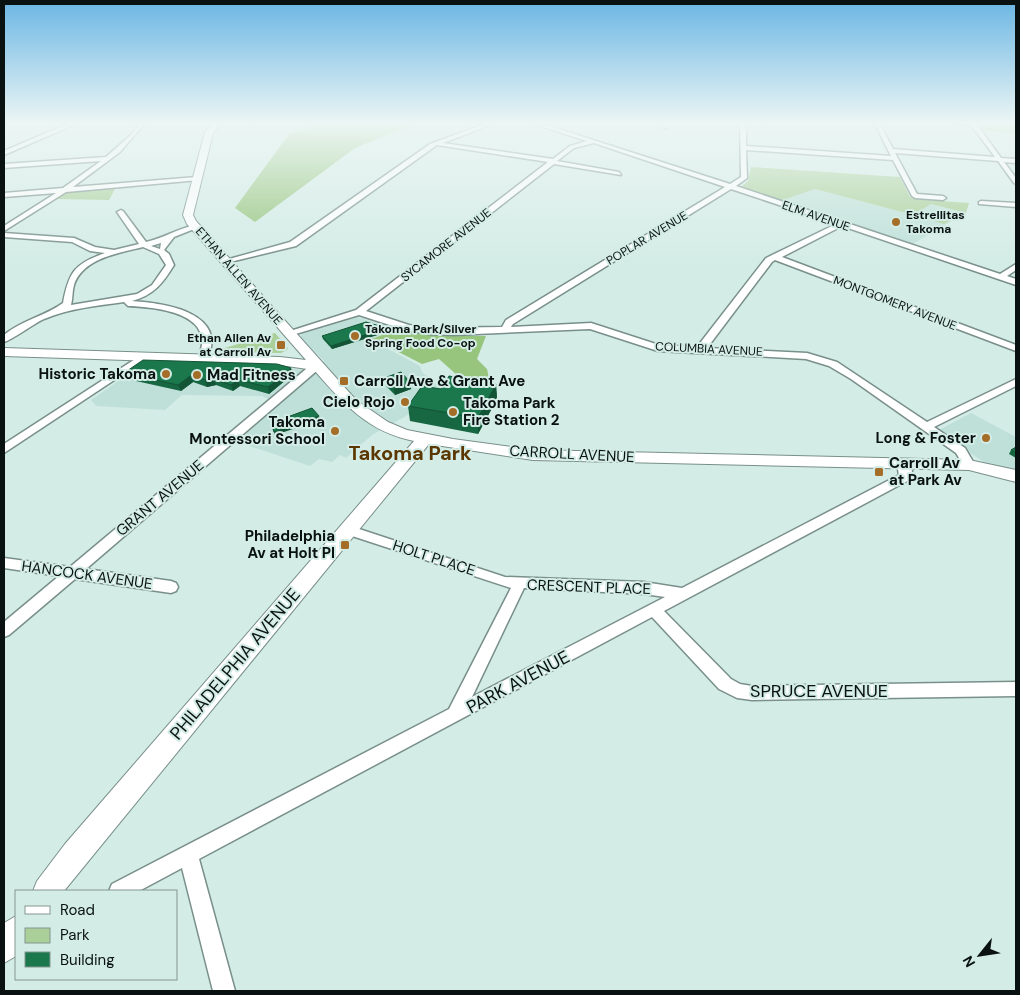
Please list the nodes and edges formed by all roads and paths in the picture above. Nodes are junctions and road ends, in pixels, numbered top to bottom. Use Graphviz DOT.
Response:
graph roads {
  1 [pos="93,168"];
  2 [pos="200,168"];
  3 [pos="401,168"];
  4 [pos="544,168"];
  5 [pos="588,168"];
  6 [pos="674,168"];
  7 [pos="745,168"];
  8 [pos="900,168"];
  9 [pos="1006,168"];
  10 [pos="619,174"];
  11 [pos="197,179"];
  12 [pos="1016,182"];
  13 [pos="731,187"];
  14 [pos="62,190"];
  15 [pos="4,194"];
  16 [pos="944,198"];
  17 [pos="981,202"];
  18 [pos="1016,205"];
  19 [pos="121,212"];
  20 [pos="840,224"];
  21 [pos="195,226"];
  22 [pos="4,229"];
  23 [pos="4,236"];
  24 [pos="165,240"];
  25 [pos="143,246"];
  26 [pos="93,249"];
  27 [pos="163,250"];
  28 [pos="112,251"];
  29 [pos="774,257"];
  30 [pos="226,261"];
  31 [pos="86,266"];
  32 [pos="1016,266"];
  33 [pos="1001,277"];
  34 [pos="1016,282"];
  35 [pos="158,284"];
  36 [pos="70,295"];
  37 [pos="118,302"];
  38 [pos="85,304"];
  39 [pos="168,307"];
  40 [pos="359,312"];
  41 [pos="53,314"];
  42 [pos="505,330"];
  43 [pos="289,333"];
  44 [pos="4,339"];
  45 [pos="1016,348"];
  46 [pos="700,350"];
  47 [pos="4,352"];
  48 [pos="143,357"];
  49 [pos="203,359"];
  50 [pos="316,366"];
  51 [pos="1016,382"];
  52 [pos="926,427"];
  53 [pos="425,439"];
  54 [pos="4,450"];
  55 [pos="903,464"];
  56 [pos="969,465"];
  57 [pos="1016,476"];
  58 [pos="348,530"];
  59 [pos="4,563"];
  60 [pos="73,572"];
  61 [pos="520,583"];
  62 [pos="171,587"];
  63 [pos="684,594"];
  64 [pos="654,610"];
  65 [pos="4,631"];
  66 [pos="1016,689"];
  67 [pos="454,716"];
  68 [pos="189,856"];
  69 [pos="48,890"];
  70 [pos="120,890"];
  71 [pos="15,932"];
  72 [pos="4,948"];
  73 [pos="224,991"];
  1 -- 14 [label="street"];
  2 -- 11 [label="main road, ETHAN ALLEN AVENUE"];
  3 -- 30 [label="street"];
  4 -- 40 [label="street, SYCAMORE AVENUE"];
  5 -- 10 [label="street"];
  6 -- 13 [label="street, ELM AVENUE"];
  7 -- 13 [label="street, POPLAR AVENUE"];
  8 -- 16 [label="street"];
  9 -- 12 [label="street"];
  11 -- 14 [label="street"];
  11 -- 21 [label="main road, ETHAN ALLEN AVENUE"];
  13 -- 20 [label="street, ELM AVENUE"];
  13 -- 42 [label="street, POPLAR AVENUE"];
  14 -- 15 [label="street"];
  14 -- 22 [label="street"];
  17 -- 18 [label="street"];
  19 -- 25 [label="street"];
  20 -- 29 [label="street"];
  20 -- 33 [label="street, ELM AVENUE"];
  21 -- 24 [label="street"];
  21 -- 30 [label="main road, ETHAN ALLEN AVENUE"];
  23 -- 26 [label="street"];
  24 -- 25 [label="street"];
  24 -- 27 [label="street"];
  25 -- 27 [label="street"];
  25 -- 28 [label="street"];
  26 -- 28 [label="street"];
  26 -- 31 [label="street"];
  27 -- 35 [label="street"];
  28 -- 31 [label="street"];
  29 -- 45 [label="street, MONTGOMERY AVENUE"];
  29 -- 46 [label="street"];
  30 -- 43 [label="main road, ETHAN ALLEN AVENUE"];
  31 -- 36 [label="street"];
  32 -- 33 [label="street"];
  33 -- 34 [label="street, ELM AVENUE"];
  35 -- 37 [label="street"];
  35 -- 39 [label="street"];
  36 -- 38 [label="street"];
  36 -- 41 [label="street"];
  37 -- 38 [label="street"];
  37 -- 39 [label="street"];
  38 -- 41 [label="street"];
  39 -- 49 [label="street"];
  40 -- 42 [label="street, COLUMBIA AVENUE"];
  40 -- 43 [label="street, SYCAMORE AVENUE"];
  41 -- 44 [label="street"];
  42 -- 46 [label="street, COLUMBIA AVENUE"];
  43 -- 50 [label="main road, ETHAN ALLEN AVENUE"];
  46 -- 52 [label="street, COLUMBIA AVENUE"];
  47 -- 48 [label="main road"];
  48 -- 49 [label="main road"];
  48 -- 54 [label="street"];
  49 -- 50 [label="main road"];
  50 -- 53 [label="main road, CARROLL AVENUE"];
  50 -- 60 [label="street, GRANT AVENUE"];
  51 -- 52 [label="street"];
  52 -- 56 [label="street, COLUMBIA AVENUE"];
  53 -- 55 [label="main road, CARROLL AVENUE"];
  53 -- 58 [label="main road, PHILADELPHIA AVENUE"];
  55 -- 56 [label="main road, CARROLL AVENUE"];
  55 -- 63 [label="street, PARK AVENUE"];
  56 -- 57 [label="main road, CARROLL AVENUE"];
  58 -- 61 [label="street, HOLT PLACE"];
  58 -- 69 [label="main road, PHILADELPHIA AVENUE"];
  59 -- 60 [label="street, HANCOCK AVENUE"];
  60 -- 62 [label="street, HANCOCK AVENUE"];
  60 -- 65 [label="street, GRANT AVENUE"];
  61 -- 63 [label="street, CRESCENT PLACE"];
  61 -- 67 [label="street, CRESCENT PLACE"];
  63 -- 64 [label="street, PARK AVENUE"];
  64 -- 66 [label="street, SPRUCE AVENUE"];
  64 -- 67 [label="street, PARK AVENUE"];
  67 -- 68 [label="street, PARK AVENUE"];
  68 -- 70 [label="street, PARK AVENUE"];
  68 -- 73 [label="street"];
  71 -- 72 [label="main road"];
}
